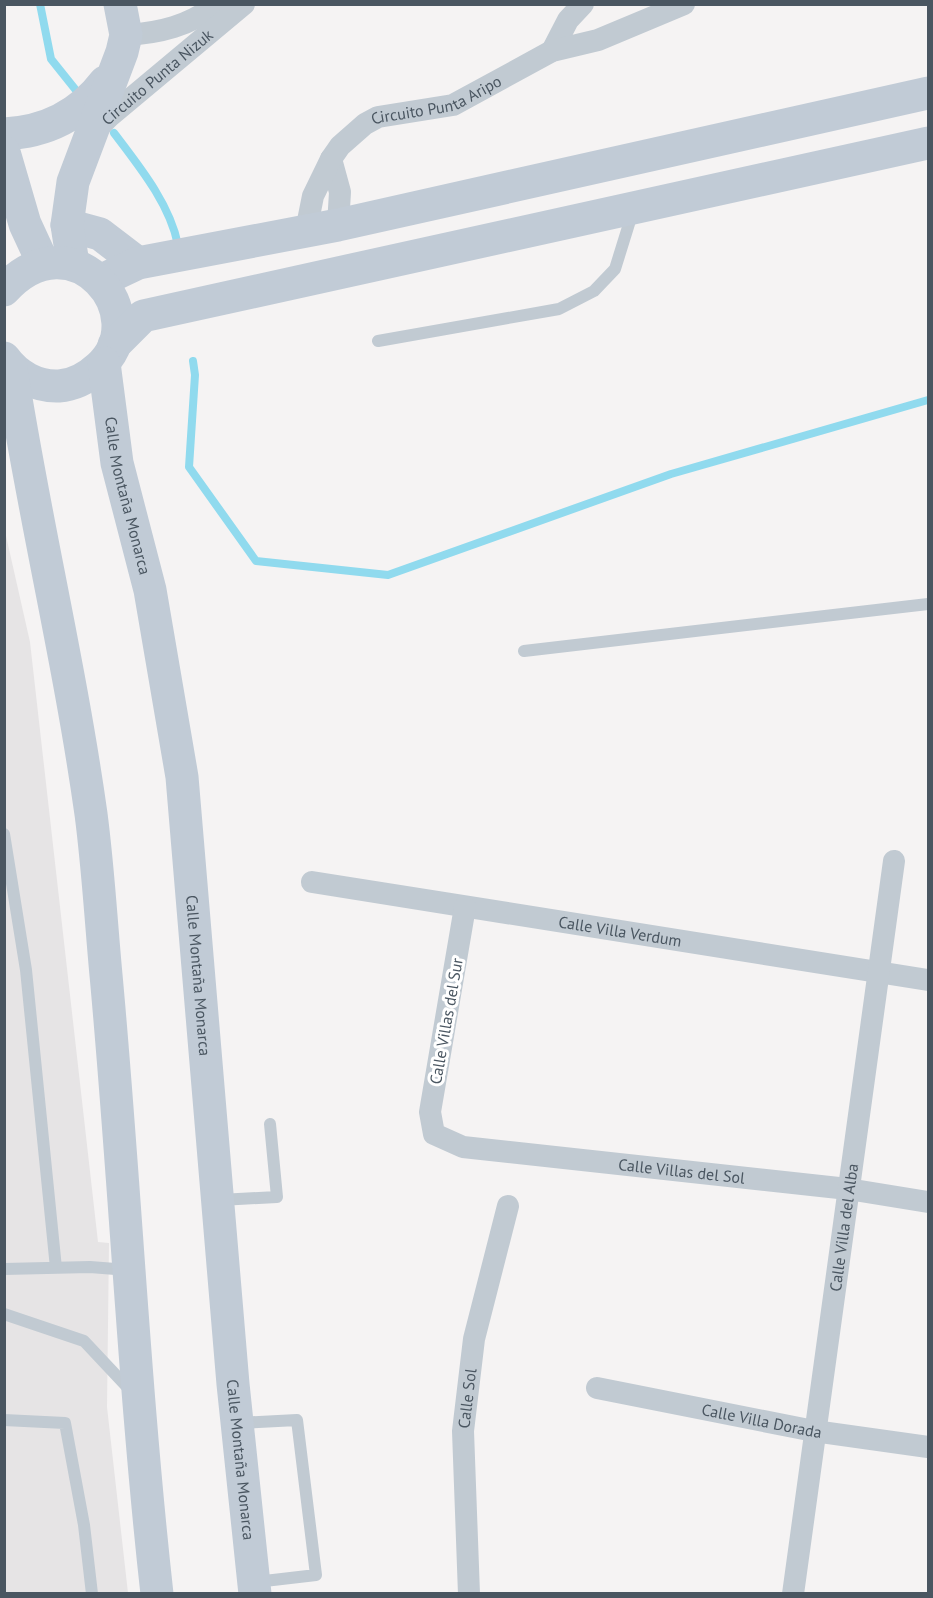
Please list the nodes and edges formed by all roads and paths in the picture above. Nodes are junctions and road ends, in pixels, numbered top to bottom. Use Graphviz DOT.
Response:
graph roads {
  1 [pos="216,4"];
  2 [pos="244,4"];
  3 [pos="583,4"];
  4 [pos="684,4"];
  5 [pos="123,20"];
  6 [pos="552,51"];
  7 [pos="116,68"];
  8 [pos="928,93"];
  9 [pos="4,134"];
  10 [pos="88,141"];
  11 [pos="928,143"];
  12 [pos="4,152"];
  13 [pos="331,159"];
  14 [pos="634,207"];
  15 [pos="67,225"];
  16 [pos="338,225"];
  17 [pos="306,231"];
  18 [pos="138,263"];
  19 [pos="29,270"];
  20 [pos="100,282"];
  21 [pos="378,341"];
  22 [pos="109,354"];
  23 [pos="8,363"];
  24 [pos="928,604"];
  25 [pos="524,651"];
  26 [pos="4,834"];
  27 [pos="894,861"];
  28 [pos="312,882"];
  29 [pos="465,907"];
  30 [pos="877,972"];
  31 [pos="928,980"];
  32 [pos="270,1124"];
  33 [pos="434,1134"];
  34 [pos="848,1189"];
  35 [pos="219,1200"];
  36 [pos="928,1202"];
  37 [pos="508,1206"];
  38 [pos="56,1268"];
  39 [pos="4,1269"];
  40 [pos="130,1270"];
  41 [pos="4,1314"];
  42 [pos="597,1388"];
  43 [pos="138,1399"];
  44 [pos="4,1420"];
  45 [pos="237,1423"];
  46 [pos="814,1431"];
  47 [pos="928,1447"];
  48 [pos="254,1588"];
  49 [pos="92,1593"];
  50 [pos="157,1593"];
  51 [pos="469,1593"];
  52 [pos="794,1593"];
  1 -- 5 [label="street, Circuito Punta Nizuk"];
  2 -- 10 [label="street, Circuito Punta Nizuk"];
  3 -- 6 [label="street"];
  4 -- 6 [label="street, Circuito Punta Aripo"];
  5 -- 7 [label="main road"];
  6 -- 13 [label="street, Circuito Punta Aripo"];
  7 -- 9 [label="main road"];
  7 -- 10 [label="main road"];
  8 -- 16 [label="main road"];
  10 -- 15 [label="main road, Circuito Punta Nizuk"];
  11 -- 14 [label="main road"];
  12 -- 19 [label="main road"];
  13 -- 16 [label="street"];
  13 -- 17 [label="street, Circuito Punta Aripo"];
  14 -- 21 [label="lane"];
  14 -- 22 [label="main road"];
  15 -- 18 [label="main road"];
  15 -- 19 [label="main road, Circuito Punta Nizuk"];
  16 -- 17 [label="main road"];
  17 -- 18 [label="main road"];
  18 -- 20 [label="main road"];
  19 -- 20 [label="main road"];
  20 -- 22 [label="main road, Calle Montaña Monarca"];
  22 -- 23 [label="main road"];
  22 -- 35 [label="main road, Calle Montaña Monarca"];
  23 -- 40 [label="main road"];
  24 -- 25 [label="lane"];
  26 -- 38 [label="lane"];
  27 -- 30 [label="street, Calle Villa del Alba"];
  28 -- 29 [label="street, Calle Villa Verdum"];
  29 -- 30 [label="street, Calle Villa Verdum"];
  29 -- 33 [label="street, Calle Villas del Sur"];
  30 -- 31 [label="street, Calle Villa Verdum"];
  30 -- 34 [label="street, Calle Villa del Alba"];
  32 -- 35 [label="lane"];
  33 -- 34 [label="street, Calle Villas del Sol"];
  34 -- 36 [label="street, Calle Villas del Sol"];
  34 -- 46 [label="street, Calle Villa del Alba"];
  35 -- 45 [label="main road, Calle Montaña Monarca"];
  37 -- 51 [label="street, Calle Sol"];
  38 -- 39 [label="lane"];
  38 -- 40 [label="lane"];
  40 -- 43 [label="main road"];
  41 -- 43 [label="lane"];
  42 -- 46 [label="street, Calle Villa Dorada"];
  43 -- 50 [label="main road"];
  44 -- 49 [label="lane"];
  45 -- 48 [label="main road, Calle Montaña Monarca"];
  45 -- 48 [label="lane"];
  46 -- 47 [label="street, Calle Villa Dorada"];
  46 -- 52 [label="street, Calle Villa del Alba"];
}
